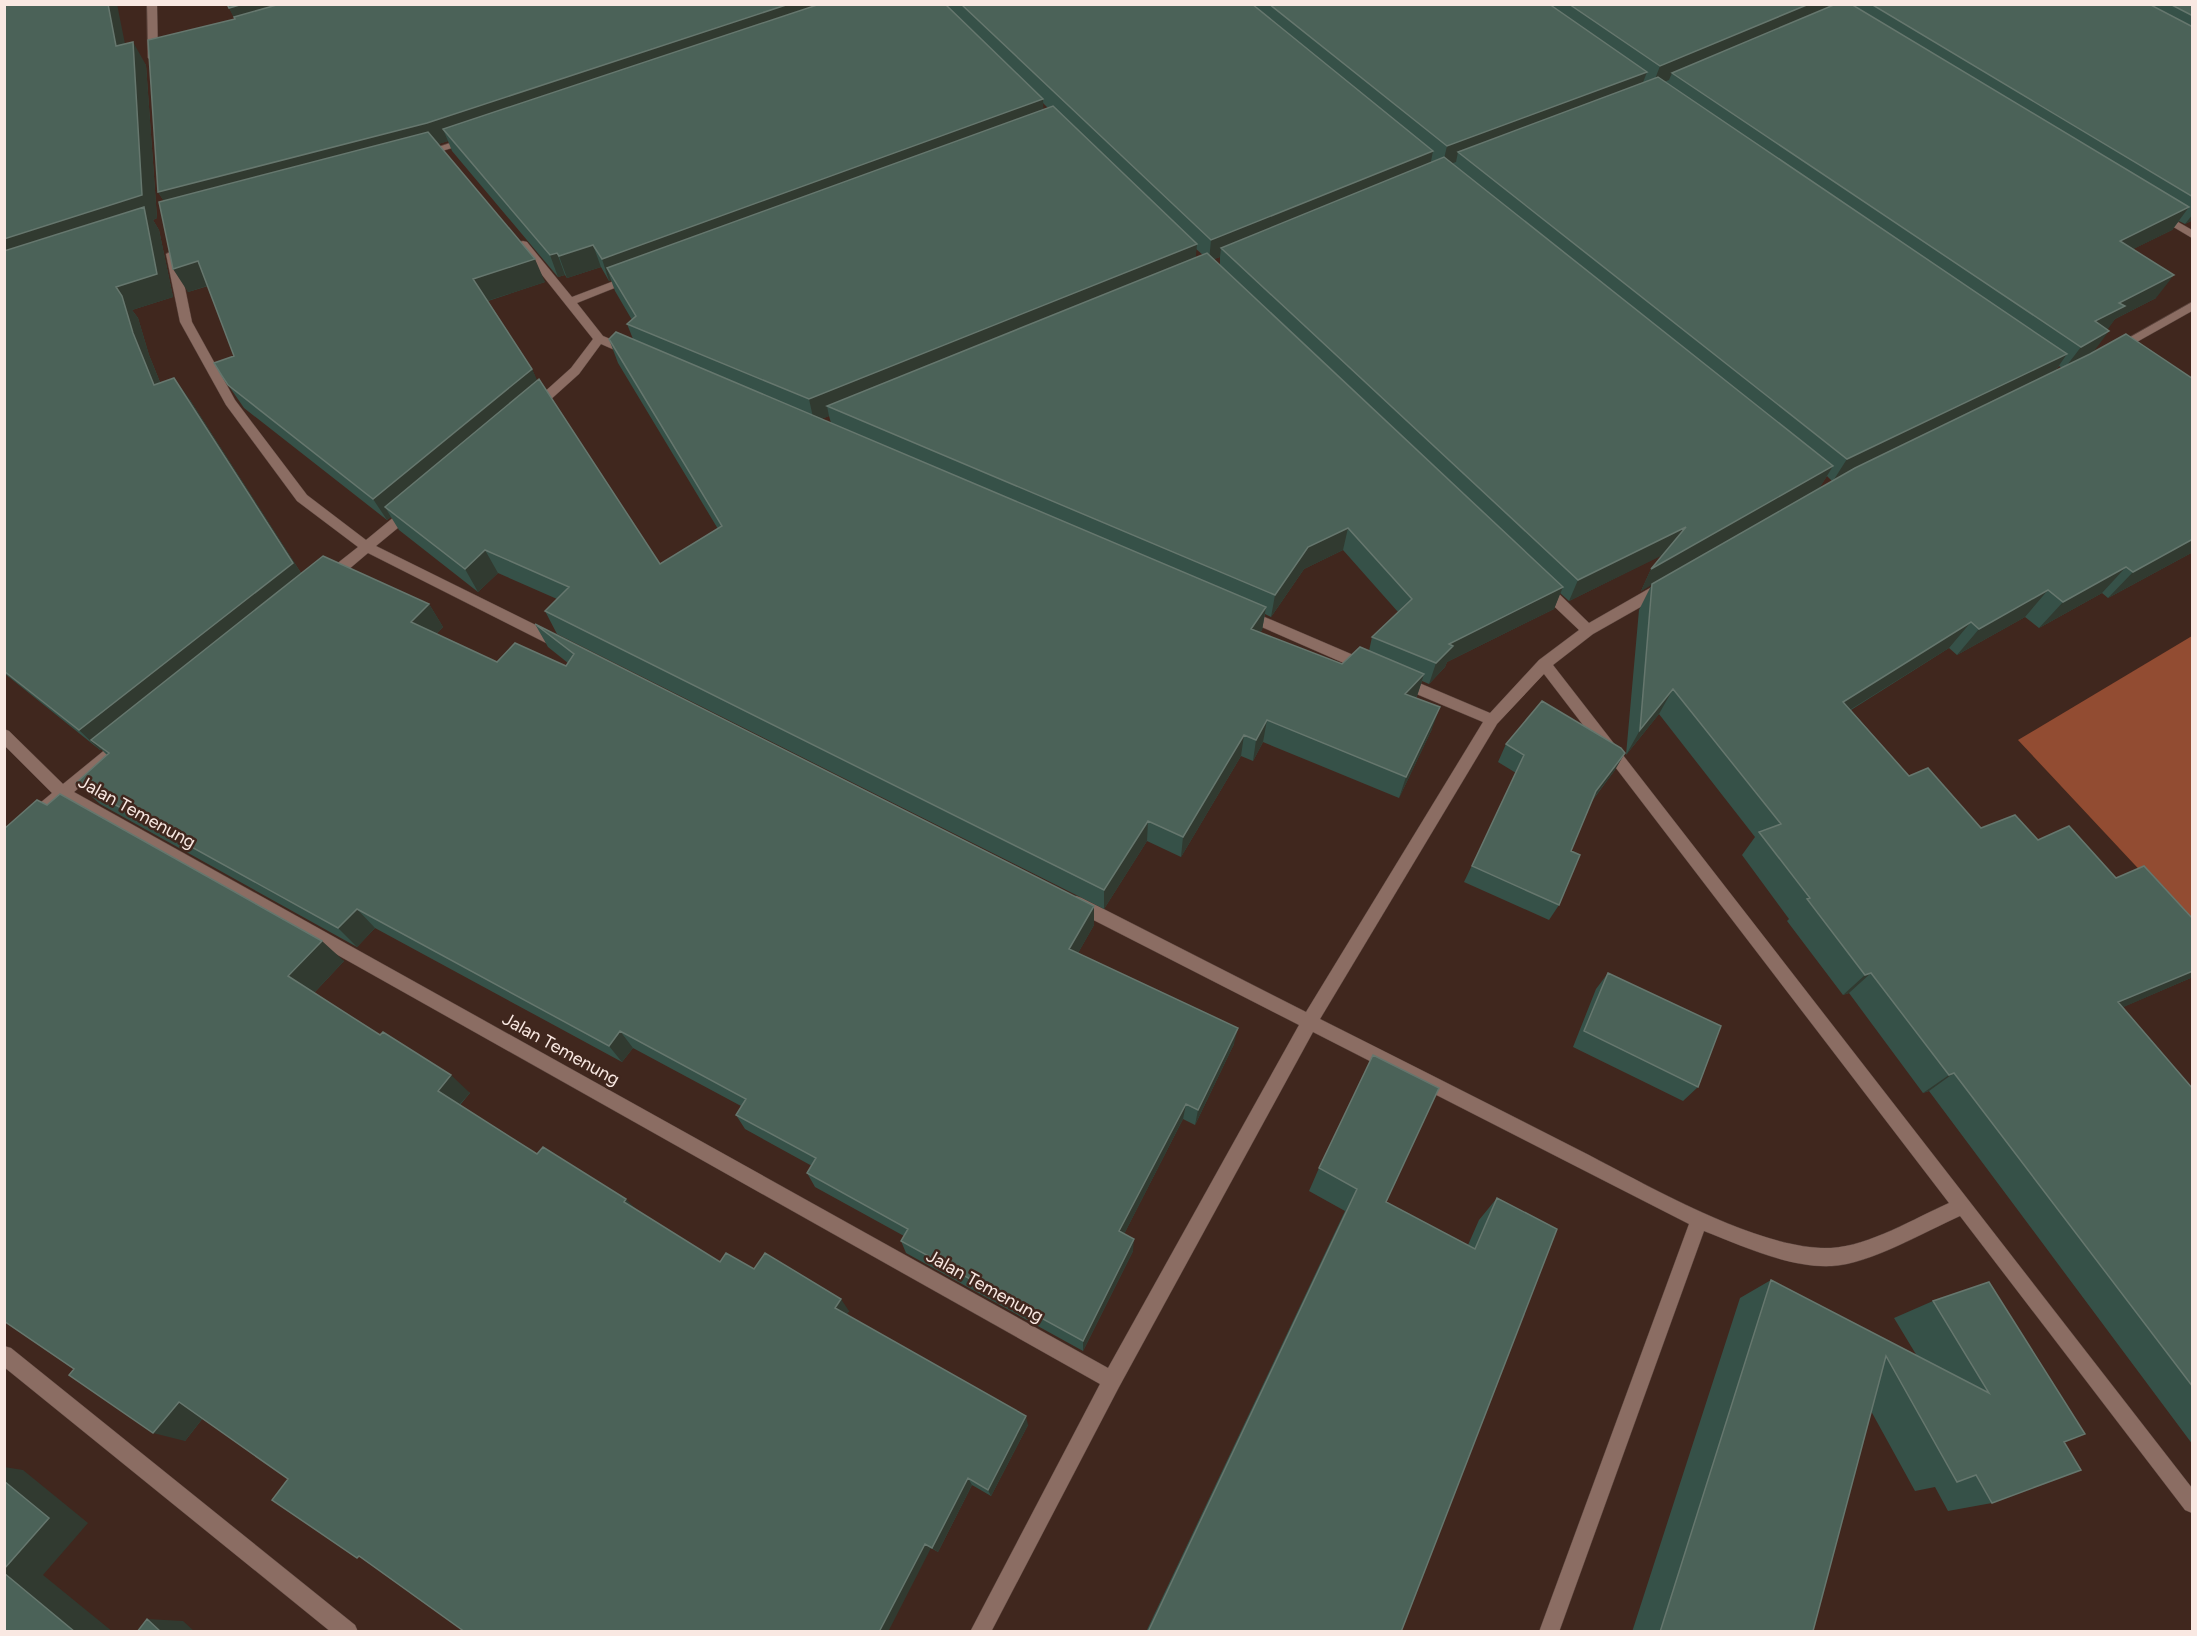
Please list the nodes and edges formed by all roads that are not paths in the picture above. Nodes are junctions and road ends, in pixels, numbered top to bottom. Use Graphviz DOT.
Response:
graph roads {
  1 [pos="152,4"];
  2 [pos="164,55"];
  3 [pos="153,58"];
  4 [pos="153,70"];
  5 [pos="474,138"];
  6 [pos="406,158"];
  7 [pos="2152,210"];
  8 [pos="2193,235"];
  9 [pos="517,237"];
  10 [pos="170,244"];
  11 [pos="637,276"];
  12 [pos="569,302"];
  13 [pos="2193,306"];
  14 [pos="599,339"];
  15 [pos="2104,355"];
  16 [pos="642,357"];
  17 [pos="523,417"];
  18 [pos="422,501"];
  19 [pos="367,547"];
  20 [pos="1679,578"];
  21 [pos="1536,581"];
  22 [pos="321,584"];
  23 [pos="1229,607"];
  24 [pos="1588,630"];
  25 [pos="568,648"];
  26 [pos="1544,664"];
  27 [pos="1492,720"];
  28 [pos="4,735"];
  29 [pos="126,740"];
  30 [pos="61,792"];
  31 [pos="4,842"];
  32 [pos="1067,899"];
  33 [pos="1310,1021"];
  34 [pos="1962,1206"];
  35 [pos="1699,1220"];
  36 [pos="4,1355"];
  37 [pos="1112,1380"];
  38 [pos="2193,1503"];
  39 [pos="348,1632"];
  40 [pos="980,1632"];
  41 [pos="1549,1632"];
  1 -- 3 [label="street"];
  2 -- 3 [label="street"];
  3 -- 4 [label="street"];
  5 -- 6 [label="street"];
  7 -- 8 [label="street"];
  9 -- 12 [label="street"];
  10 -- 19 [label="street"];
  11 -- 12 [label="street"];
  12 -- 14 [label="street"];
  13 -- 15 [label="street"];
  14 -- 16 [label="street"];
  14 -- 17 [label="street"];
  18 -- 19 [label="street"];
  19 -- 22 [label="street"];
  19 -- 25 [label="street"];
  20 -- 24 [label="street"];
  21 -- 24 [label="street"];
  23 -- 27 [label="street"];
  24 -- 26 [label="street"];
  26 -- 27 [label="street"];
  26 -- 34 [label="street"];
  27 -- 33 [label="street"];
  28 -- 30 [label="street, Jalan Temenung"];
  29 -- 30 [label="street"];
  30 -- 31 [label="street"];
  30 -- 37 [label="street, Jalan Temenung"];
  32 -- 33 [label="street"];
  33 -- 35 [label="street"];
  33 -- 37 [label="street"];
  34 -- 35 [label="street"];
  34 -- 38 [label="street"];
  35 -- 41 [label="street"];
  36 -- 39 [label="street"];
  37 -- 40 [label="street"];
}
